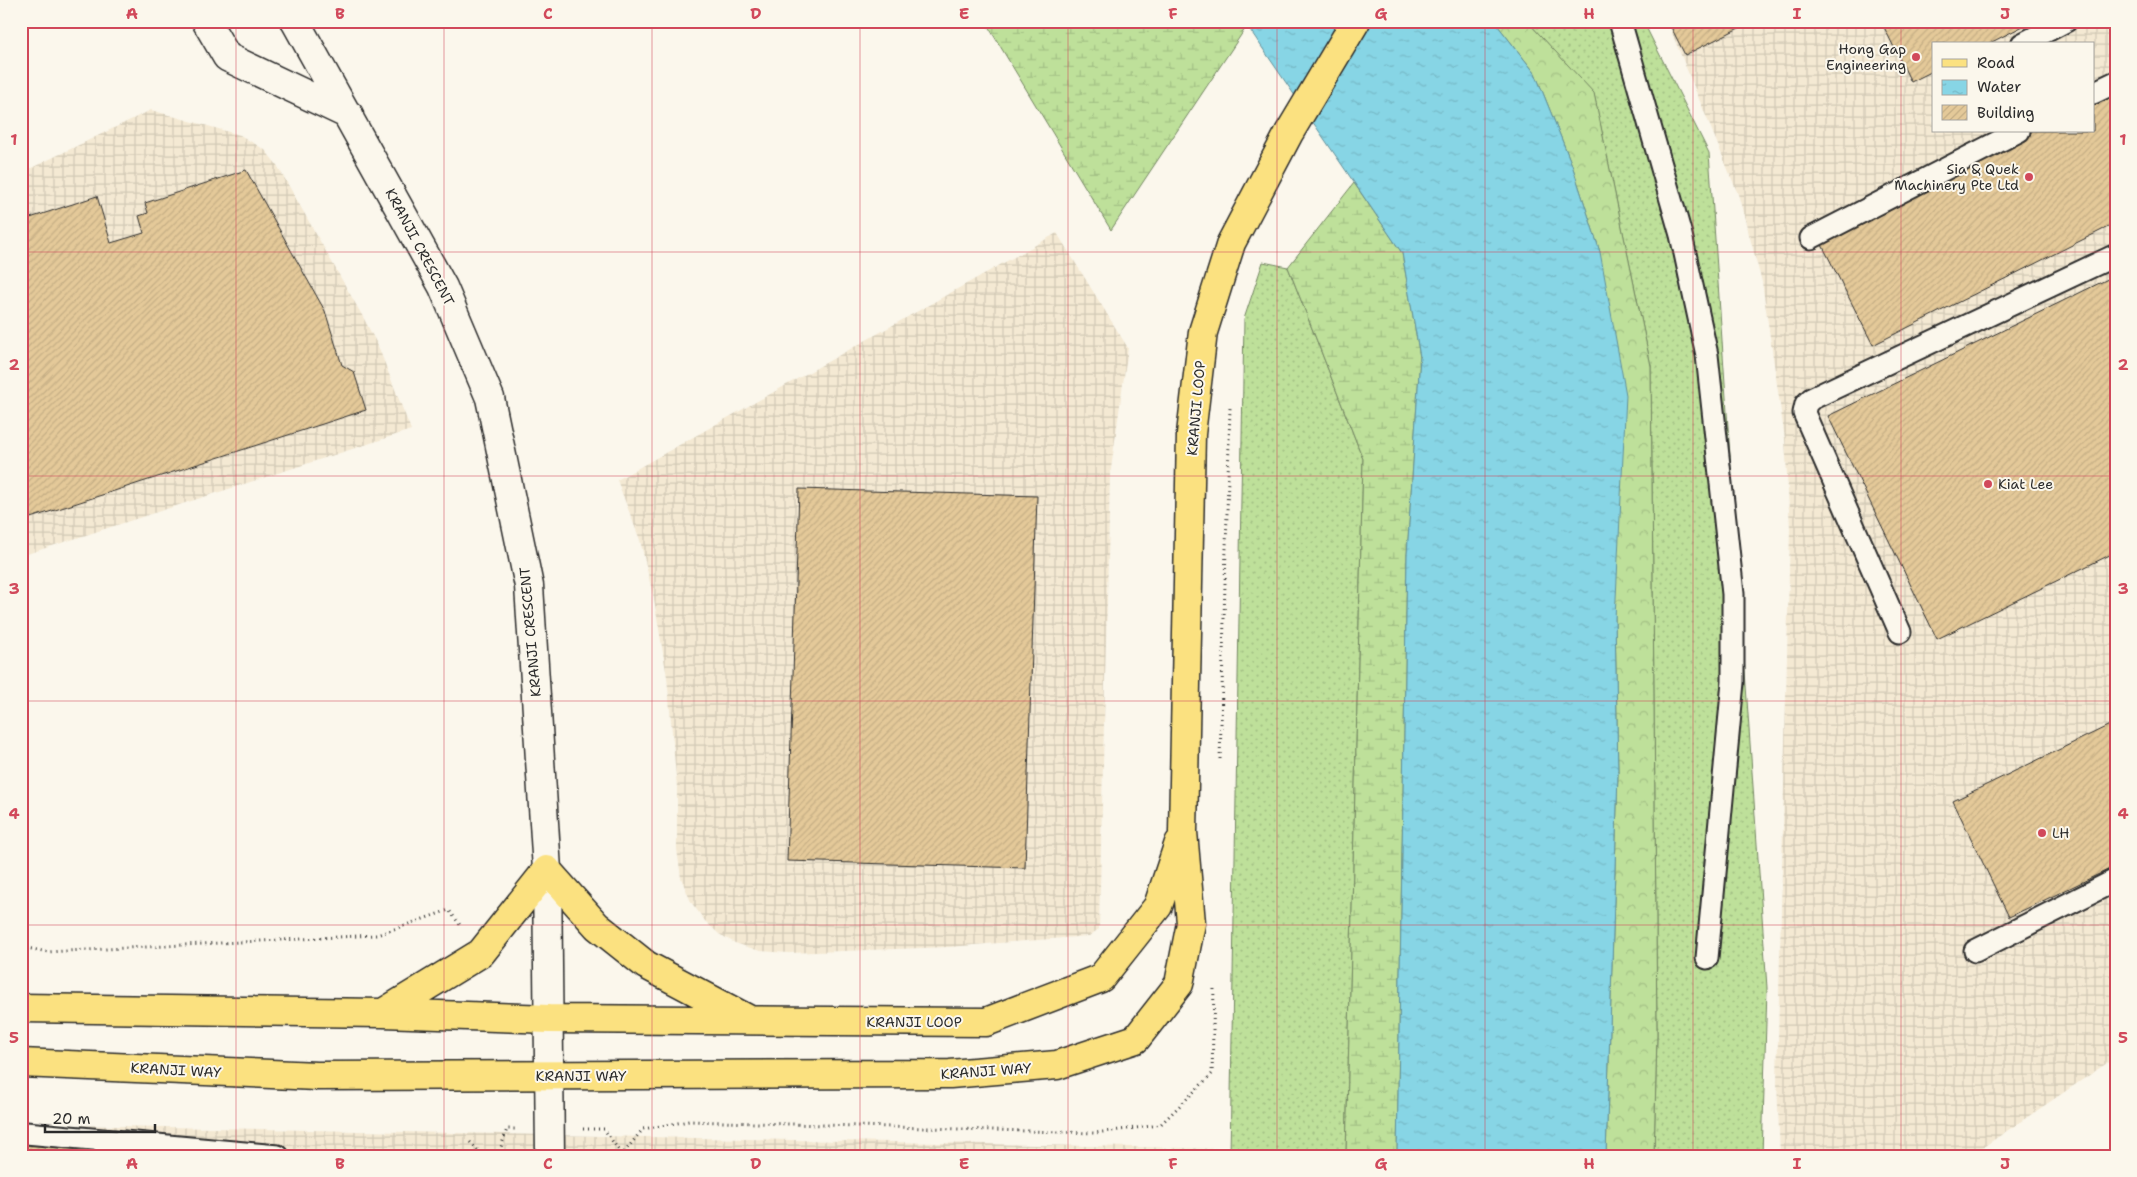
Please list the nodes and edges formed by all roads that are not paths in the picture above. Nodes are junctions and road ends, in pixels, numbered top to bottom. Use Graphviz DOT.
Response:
graph roads {
  1 [pos="206,21"];
  2 [pos="295,21"];
  3 [pos="1356,21"];
  4 [pos="1620,21"];
  5 [pos="2066,21"];
  6 [pos="2026,42"];
  7 [pos="2116,82"];
  8 [pos="2094,93"];
  9 [pos="349,115"];
  10 [pos="2017,132"];
  11 [pos="1811,238"];
  12 [pos="2116,255"];
  13 [pos="1900,632"];
  14 [pos="1183,832"];
  15 [pos="547,870"];
  16 [pos="2116,880"];
  17 [pos="1975,951"];
  18 [pos="1707,958"];
  19 [pos="21,1008"];
  20 [pos="383,1014"];
  21 [pos="549,1019"];
  22 [pos="751,1021"];
  23 [pos="1136,1039"];
  24 [pos="21,1063"];
  25 [pos="549,1076"];
  26 [pos="26,1133"];
  27 [pos="278,1156"];
  28 [pos="550,1156"];
  1 -- 9 [label="street"];
  2 -- 9 [label="street, KRANJI CRESCENT"];
  3 -- 14 [label="main road, KRANJI LOOP"];
  4 -- 18 [label="lane"];
  5 -- 6 [label="lane"];
  7 -- 8 [label="lane"];
  9 -- 15 [label="street, KRANJI CRESCENT"];
  10 -- 11 [label="lane"];
  12 -- 13 [label="lane"];
  14 -- 22 [label="main road, KRANJI LOOP"];
  14 -- 23 [label="main road, KRANJI LOOP"];
  15 -- 20 [label="main road"];
  15 -- 21 [label="street, KRANJI CRESCENT"];
  15 -- 22 [label="main road"];
  16 -- 17 [label="lane"];
  19 -- 20 [label="main road"];
  20 -- 21 [label="main road"];
  21 -- 22 [label="main road, KRANJI LOOP"];
  21 -- 25 [label="street, KRANJI CRESCENT"];
  23 -- 25 [label="main road, KRANJI WAY"];
  24 -- 25 [label="main road, KRANJI WAY"];
  25 -- 28 [label="street, KRANJI CRESCENT"];
  26 -- 27 [label="lane"];
}
